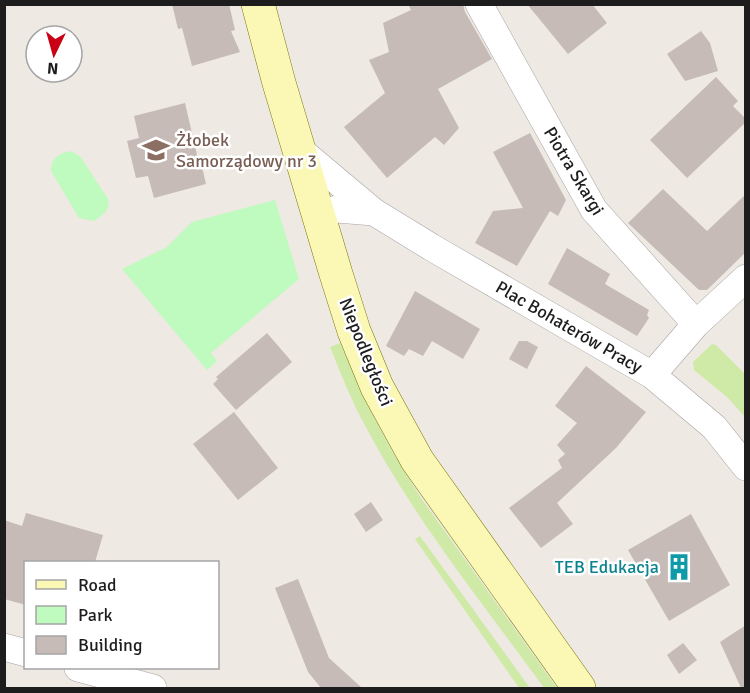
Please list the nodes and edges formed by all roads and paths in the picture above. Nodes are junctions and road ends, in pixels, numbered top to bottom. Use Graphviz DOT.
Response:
graph roads {
  1 [pos="258,4"];
  2 [pos="480,4"];
  3 [pos="300,150"];
  4 [pos="374,212"];
  5 [pos="318,214"];
  6 [pos="746,278"];
  7 [pos="696,324"];
  8 [pos="652,375"];
  9 [pos="746,467"];
  10 [pos="4,647"];
  11 [pos="24,652"];
  12 [pos="82,669"];
  13 [pos="153,688"];
  14 [pos="579,688"];
  1 -- 3 [label="street, Niepodległości"];
  2 -- 7 [label="street, Piotra Skargi"];
  3 -- 4 [label="street, Plac Bohaterów Pracy"];
  3 -- 5 [label="street, Niepodległości"];
  4 -- 5 [label="street, Plac Bohaterów Pracy"];
  4 -- 8 [label="street, Plac Bohaterów Pracy"];
  5 -- 14 [label="street, Niepodległości"];
  6 -- 7 [label="street"];
  7 -- 8 [label="street"];
  8 -- 9 [label="street, Plac Bohaterów Pracy"];
  10 -- 11 [label="street"];
  12 -- 13 [label="street"];
}
